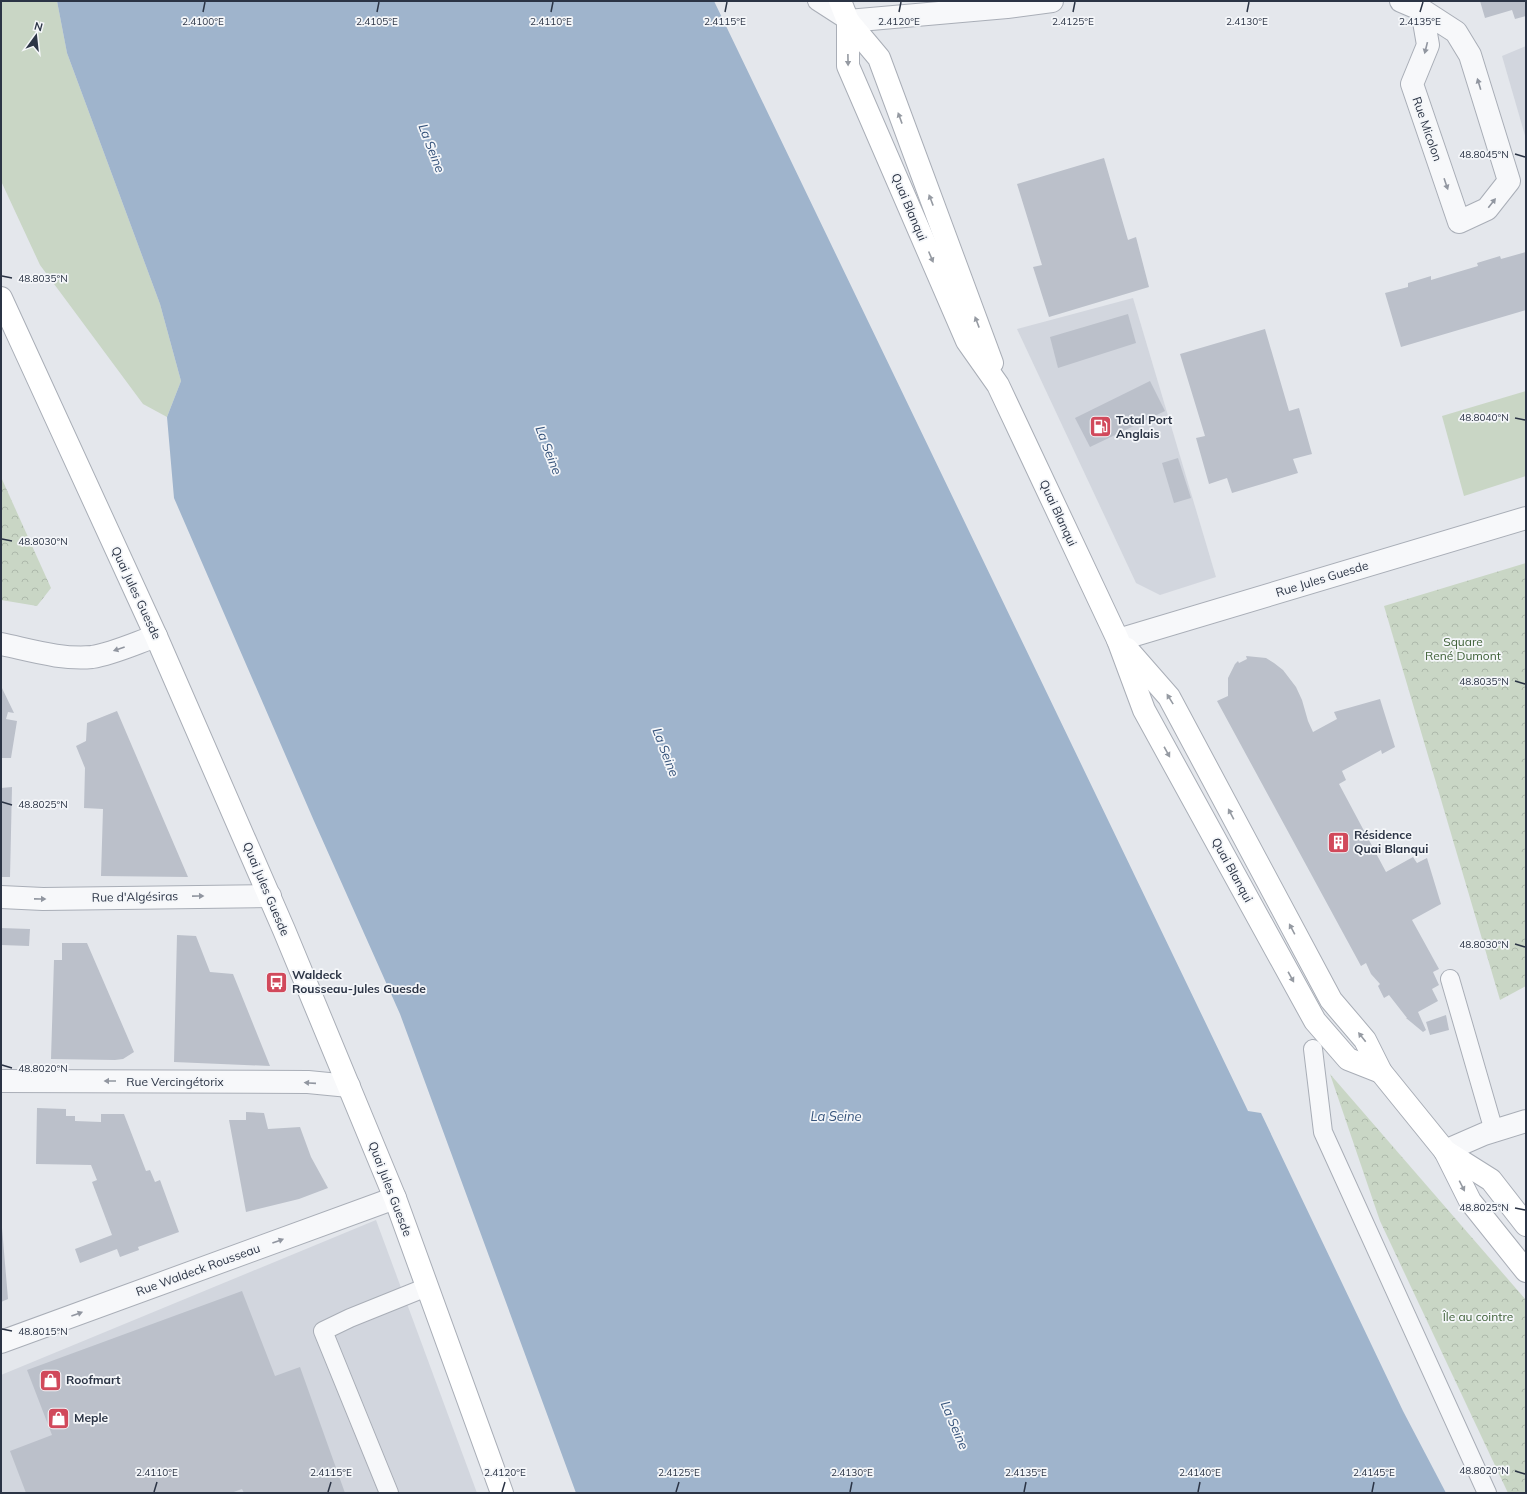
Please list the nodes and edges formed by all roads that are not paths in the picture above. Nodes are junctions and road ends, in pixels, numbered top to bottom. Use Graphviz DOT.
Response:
graph roads {
  1 [pos="817,1"];
  2 [pos="840,1"];
  3 [pos="1052,1"];
  4 [pos="1401,1"];
  5 [pos="1007,4"];
  6 [pos="1422,10"];
  7 [pos="848,21"];
  8 [pos="1,298"];
  9 [pos="998,385"];
  10 [pos="1526,518"];
  11 [pos="156,636"];
  12 [pos="1118,640"];
  13 [pos="1,644"];
  14 [pos="270,896"];
  15 [pos="1,897"];
  16 [pos="1450,979"];
  17 [pos="1313,1049"];
  18 [pos="1,1081"];
  19 [pos="349,1086"];
  20 [pos="1526,1121"];
  21 [pos="1494,1131"];
  22 [pos="1445,1151"];
  23 [pos="395,1198"];
  24 [pos="1526,1225"];
  25 [pos="1526,1271"];
  26 [pos="427,1287"];
  27 [pos="1,1342"];
  28 [pos="389,1493"];
  29 [pos="502,1493"];
  30 [pos="1487,1493"];
  1 -- 7 [label="lane"];
  2 -- 7 [label="main road, Quai Blanqui"];
  3 -- 5 [label="street"];
  4 -- 6 [label="street"];
  5 -- 7 [label="street"];
  6 -- 6 [label="street, Rue Micolon, one-way"];
  9 -- 7 [label="main road, Quai Blanqui, one-way"];
  7 -- 9 [label="main road, Quai Blanqui, one-way"];
  8 -- 11 [label="main road, Quai Jules Guesde"];
  9 -- 12 [label="main road, Quai Blanqui"];
  10 -- 12 [label="street, Rue Jules Guesde"];
  11 -- 13 [label="street, one-way"];
  11 -- 14 [label="main road, Quai Jules Guesde"];
  12 -- 22 [label="main road, Quai Blanqui"];
  15 -- 14 [label="street, Rue d'Algésiras, one-way"];
  14 -- 19 [label="main road, Quai Jules Guesde"];
  16 -- 21 [label="lane"];
  17 -- 30 [label="lane"];
  19 -- 18 [label="street, Rue Vercingétorix, one-way"];
  19 -- 23 [label="main road, Quai Jules Guesde"];
  20 -- 21 [label="street"];
  21 -- 22 [label="street"];
  22 -- 24 [label="main road, Quai Blanqui"];
  22 -- 25 [label="main road, Quai Blanqui, one-way"];
  23 -- 26 [label="main road, Quai Jules Guesde"];
  27 -- 23 [label="street, Rue Waldeck Rousseau, one-way"];
  26 -- 28 [label="lane"];
  26 -- 29 [label="main road, Quai Jules Guesde"];
}
